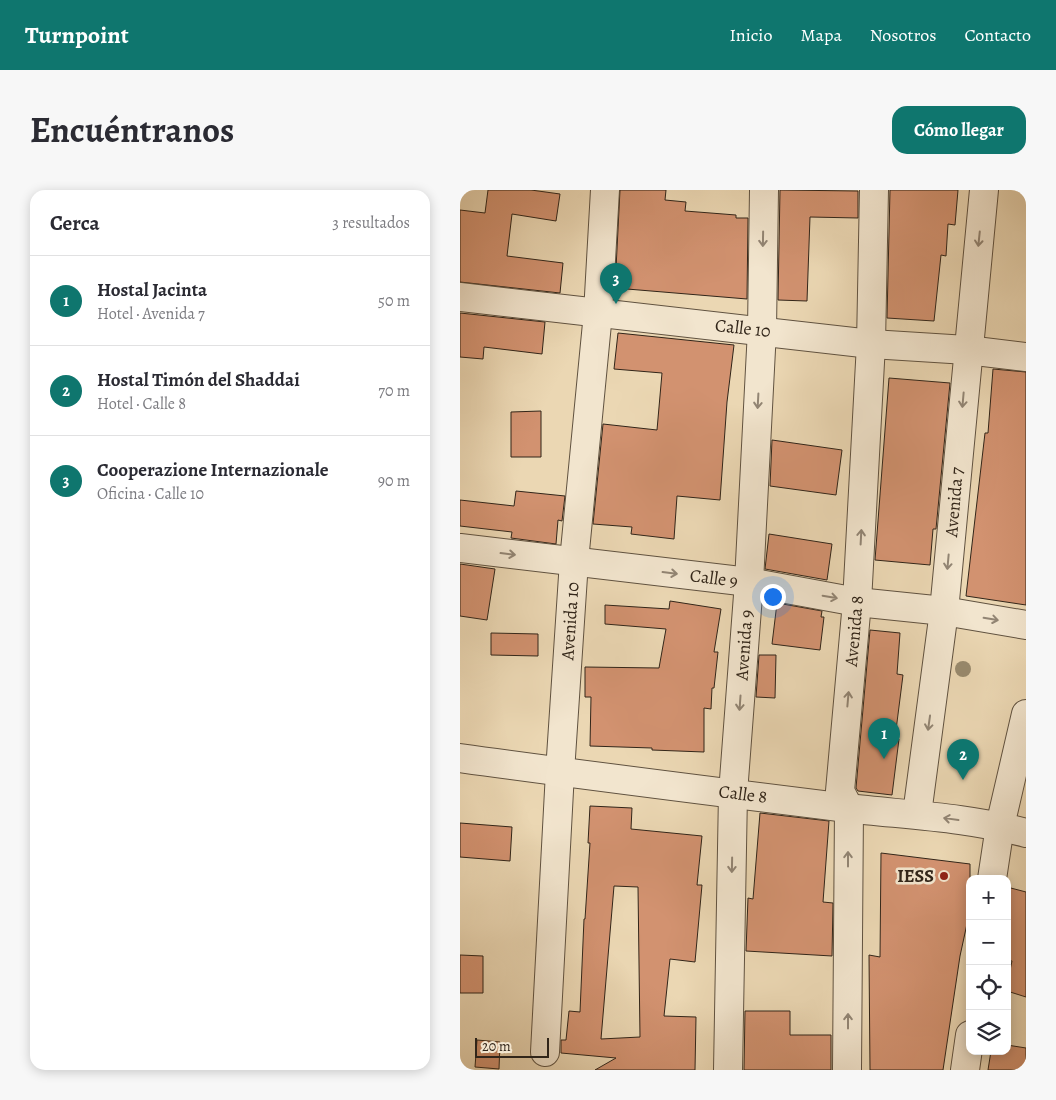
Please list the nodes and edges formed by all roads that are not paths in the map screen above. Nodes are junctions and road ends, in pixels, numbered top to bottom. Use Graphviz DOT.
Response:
graph roads {
  1 [pos="605,190"];
  2 [pos="764,190"];
  3 [pos="874,190"];
  4 [pos="984,190"];
  5 [pos="460,297"];
  6 [pos="598,313"];
  7 [pos="762,330"];
  8 [pos="871,344"];
  9 [pos="968,350"];
  10 [pos="1026,357"];
  11 [pos="460,548"];
  12 [pos="574,561"];
  13 [pos="749,582"];
  14 [pos="858,602"];
  15 [pos="944,611"];
  16 [pos="1026,625"];
  17 [pos="1026,714"];
  18 [pos="460,758"];
  19 [pos="560,772"];
  20 [pos="733,793"];
  21 [pos="849,808"];
  22 [pos="917,814"];
  23 [pos="1000,826"];
  24 [pos="1026,833"];
  25 [pos="993,875"];
  26 [pos="545,1052"];
  27 [pos="967,1055"];
  28 [pos="728,1070"];
  29 [pos="847,1070"];
  30 [pos="965,1070"];
  1 -- 6 [label="street, Avenida 10"];
  2 -- 7 [label="street, Avenida 9, one-way"];
  3 -- 8 [label="street, Avenida 8"];
  4 -- 9 [label="street, Avenida 7, one-way"];
  5 -- 6 [label="street, Calle 10"];
  6 -- 7 [label="street, Calle 10"];
  6 -- 12 [label="street, Avenida 10"];
  7 -- 8 [label="street, Calle 10"];
  7 -- 13 [label="street, Avenida 9, one-way"];
  8 -- 9 [label="street, Calle 10"];
  14 -- 8 [label="street, Avenida 8, one-way"];
  9 -- 10 [label="street, Calle 10"];
  9 -- 15 [label="street, Avenida 7, one-way"];
  11 -- 12 [label="street, Calle 9, one-way"];
  12 -- 13 [label="street, Calle 9, one-way"];
  12 -- 19 [label="street, Avenida 10"];
  13 -- 14 [label="street, Calle 9, one-way"];
  13 -- 20 [label="street, Avenida 9, one-way"];
  14 -- 15 [label="street, Calle 9"];
  21 -- 14 [label="street, Avenida 8, one-way"];
  15 -- 16 [label="street, Calle 9, one-way"];
  15 -- 22 [label="street, Avenida 7, one-way"];
  17 -- 23 [label="street"];
  18 -- 19 [label="street, Calle 8"];
  19 -- 20 [label="street, Calle 8"];
  19 -- 26 [label="street, Avenida 10"];
  20 -- 21 [label="street, Calle 8"];
  20 -- 28 [label="street, Avenida 9, one-way"];
  21 -- 22 [label="street, Calle 8"];
  29 -- 21 [label="street, Avenida 8, one-way"];
  23 -- 22 [label="street, Calle 8, one-way"];
  23 -- 24 [label="street, Calle 8"];
  23 -- 25 [label="street"];
  27 -- 30 [label="street"];
}
